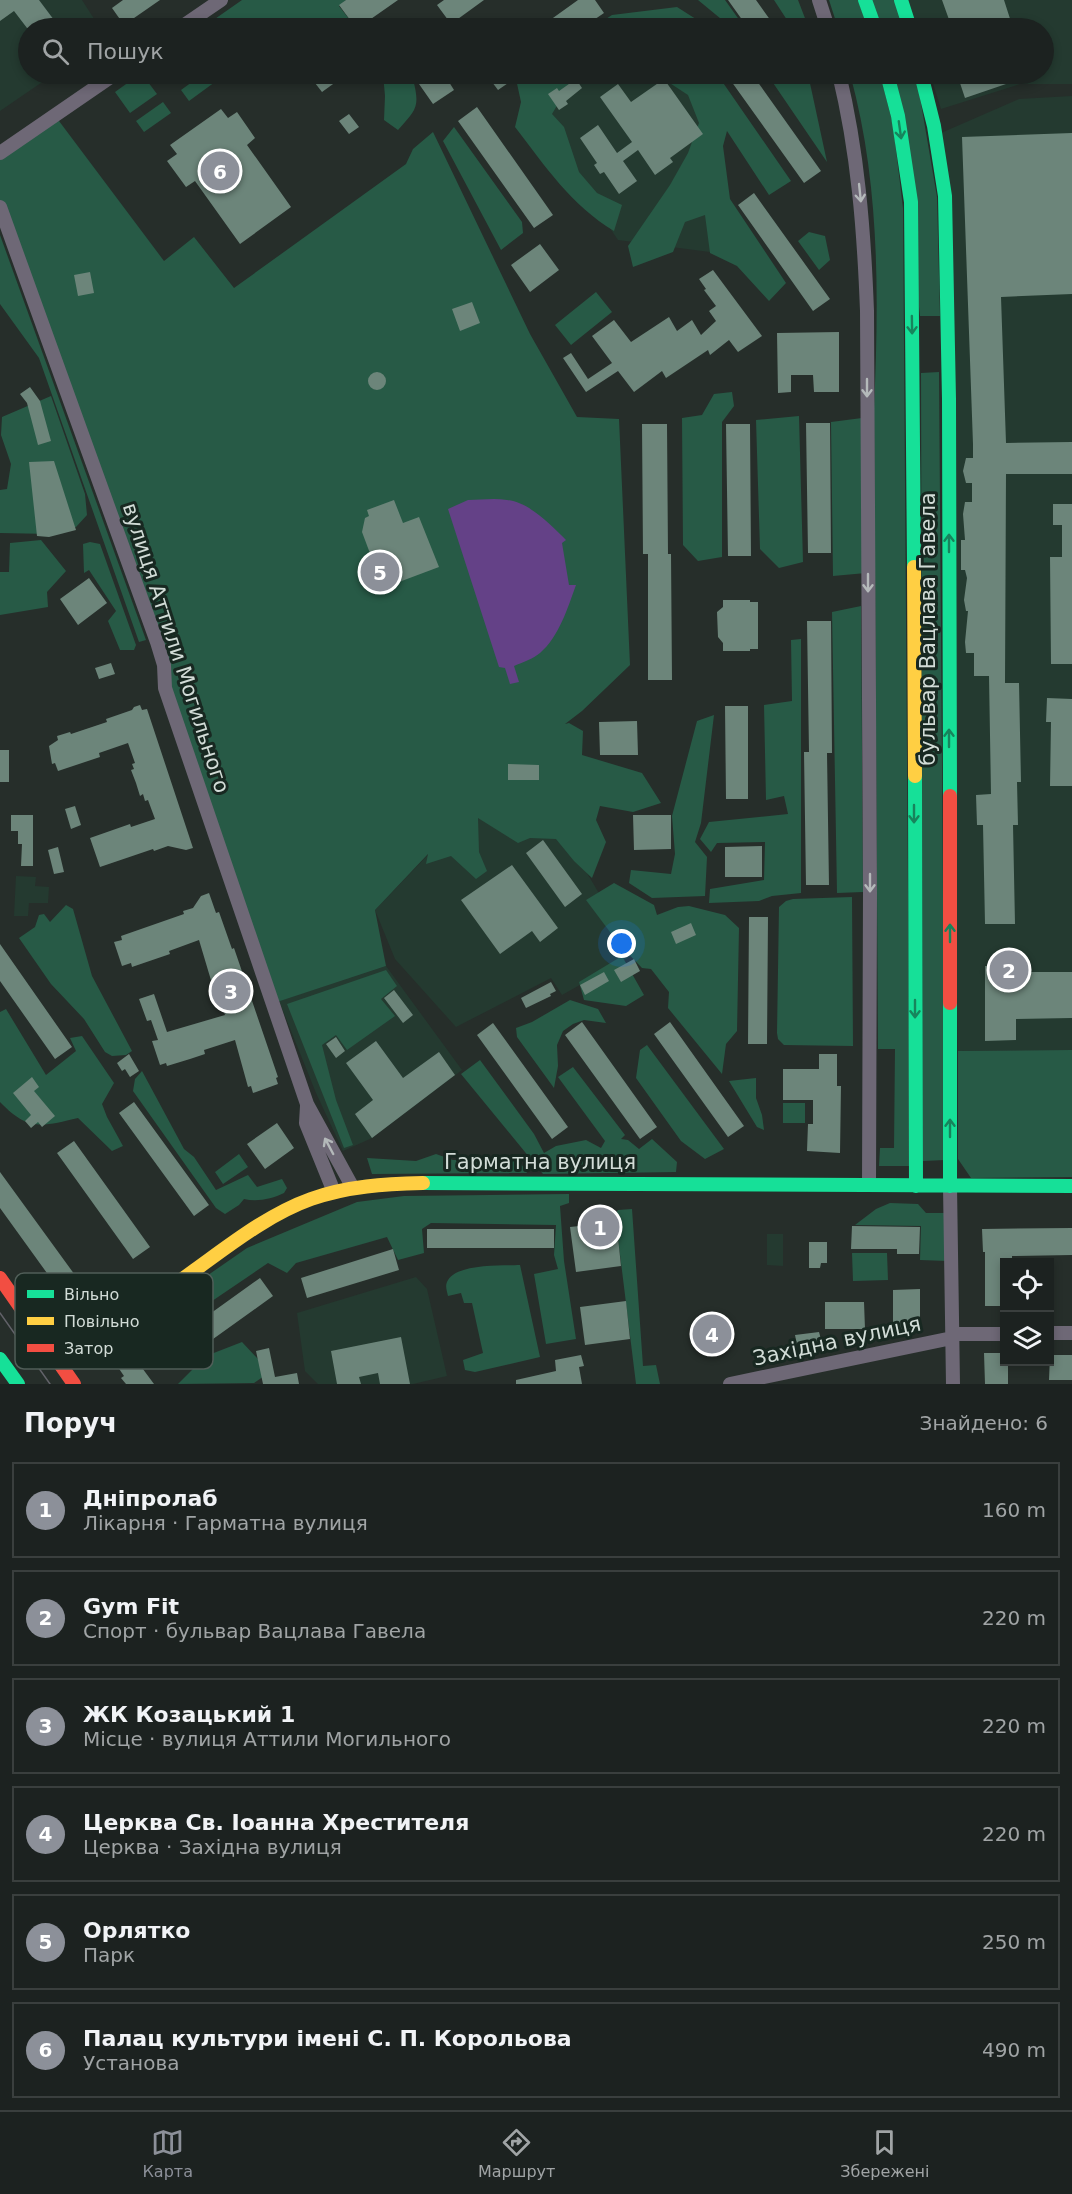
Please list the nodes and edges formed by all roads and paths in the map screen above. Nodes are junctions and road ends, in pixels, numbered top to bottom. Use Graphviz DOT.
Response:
graph roads {
  1 [pos="221,0"];
  2 [pos="819,0"];
  3 [pos="865,0"];
  4 [pos="901,0"];
  5 [pos="195,18"];
  6 [pos="825,18"];
  7 [pos="871,18"];
  8 [pos="907,18"];
  9 [pos="100,84"];
  10 [pos="841,84"];
  11 [pos="890,84"];
  12 [pos="924,84"];
  13 [pos="0,153"];
  14 [pos="0,207"];
  15 [pos="307,1104"];
  16 [pos="869,1185"];
  17 [pos="916,1186"];
  18 [pos="950,1186"];
  19 [pos="1072,1186"];
  20 [pos="353,1188"];
  21 [pos="334,1192"];
  22 [pos="192,1273"];
  23 [pos="0,1278"];
  24 [pos="15,1299"];
  25 [pos="1054,1333"];
  26 [pos="1072,1333"];
  27 [pos="1000,1334"];
  28 [pos="952,1336"];
  29 [pos="0,1359"];
  30 [pos="64,1369"];
  31 [pos="18,1384"];
  32 [pos="74,1384"];
  33 [pos="730,1384"];
  34 [pos="953,1384"];
  1 -- 5 [label="street"];
  2 -- 6 [label="street"];
  3 -- 7 [label="street"];
  4 -- 8 [label="street"];
  9 -- 13 [label="street"];
  10 -- 16 [label="street, one-way"];
  11 -- 17 [label="street, бульвар Вацлава Гавела, one-way"];
  18 -- 12 [label="street, бульвар Вацлава Гавела, one-way"];
  14 -- 15 [label="street, вулиця Аттили Могильного"];
  20 -- 15 [label="street, вулиця Аттили Могильного, one-way"];
  15 -- 21 [label="street, вулиця Аттили Могильного"];
  16 -- 17 [label="street, Гарматна вулиця"];
  16 -- 20 [label="street, Гарматна вулиця"];
  17 -- 18 [label="street, Гарматна вулиця"];
  18 -- 19 [label="street, Гарматна вулиця"];
  18 -- 28 [label="street"];
  20 -- 21 [label="street, Гарматна вулиця"];
  21 -- 22 [label="street, Гарматна вулиця"];
  23 -- 24 [label="street"];
  25 -- 26 [label="street"];
  27 -- 28 [label="street, Західна вулиця"];
  28 -- 33 [label="street, Західна вулиця"];
  28 -- 34 [label="street"];
  29 -- 31 [label="street"];
  30 -- 32 [label="street"];
}
